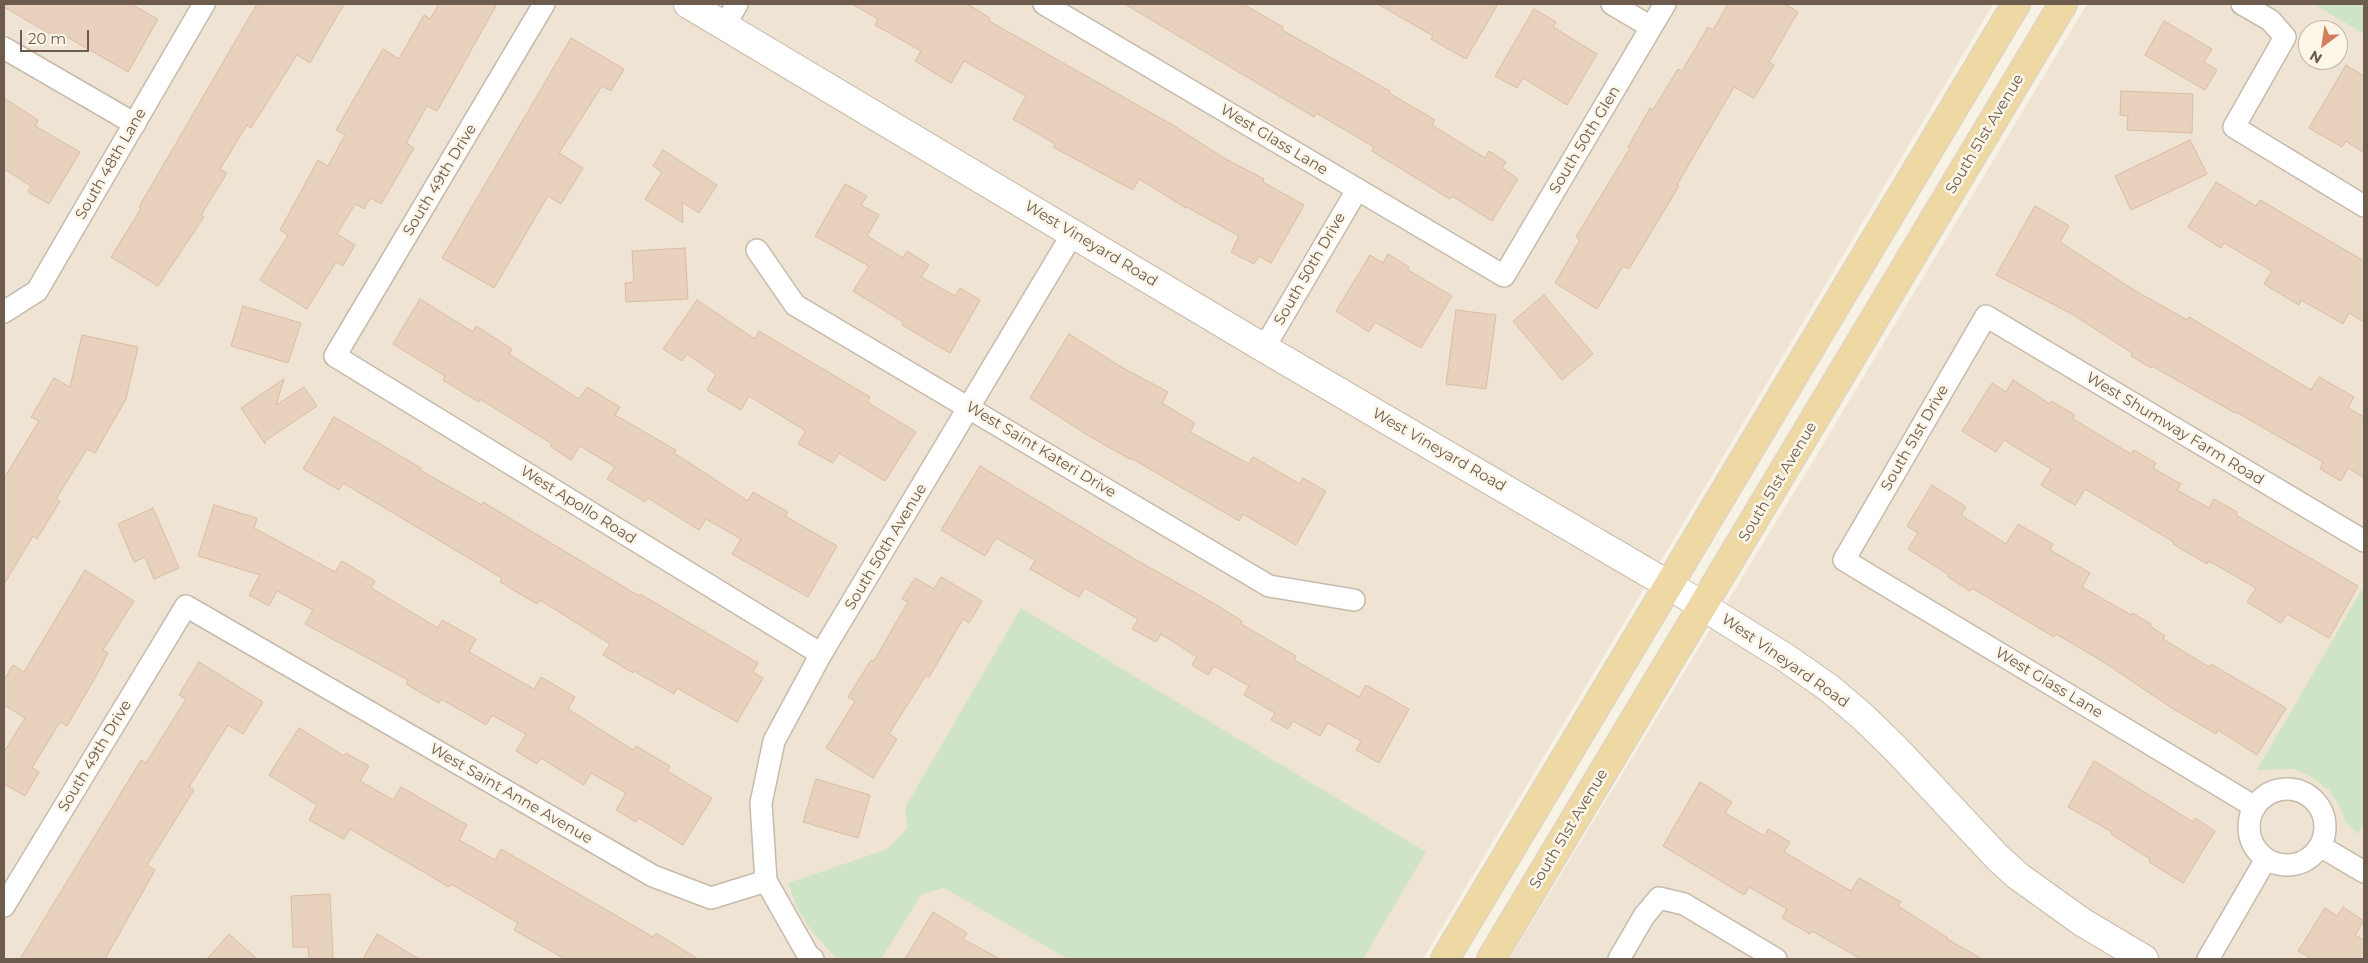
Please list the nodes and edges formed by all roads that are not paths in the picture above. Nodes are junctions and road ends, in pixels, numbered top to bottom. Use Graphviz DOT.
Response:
graph roads {
  1 [pos="204,4"];
  2 [pos="544,4"];
  3 [pos="688,4"];
  4 [pos="1044,4"];
  5 [pos="1612,4"];
  6 [pos="1665,4"];
  7 [pos="2016,4"];
  8 [pos="2063,4"];
  9 [pos="2242,4"];
  10 [pos="731,15"];
  11 [pos="1651,27"];
  12 [pos="4,48"];
  13 [pos="135,124"];
  14 [pos="1357,190"];
  15 [pos="2364,206"];
  16 [pos="1073,233"];
  17 [pos="757,250"];
  18 [pos="1504,276"];
  19 [pos="4,312"];
  20 [pos="1986,316"];
  21 [pos="1264,348"];
  22 [pos="335,356"];
  23 [pos="970,408"];
  24 [pos="2364,541"];
  25 [pos="1844,560"];
  26 [pos="1669,586"];
  27 [pos="1354,600"];
  28 [pos="186,606"];
  29 [pos="1704,606"];
  30 [pos="822,654"];
  31 [pos="2255,807"];
  32 [pos="2320,846"];
  33 [pos="2266,859"];
  34 [pos="2364,872"];
  35 [pos="766,881"];
  36 [pos="4,906"];
  37 [pos="813,959"];
  38 [pos="1445,959"];
  39 [pos="1491,959"];
  40 [pos="1619,959"];
  41 [pos="1776,959"];
  42 [pos="2144,959"];
  43 [pos="2208,959"];
  1 -- 13 [label="street, South 48th Lane"];
  2 -- 22 [label="street, South 49th Drive"];
  3 -- 10 [label="street, West Vineyard Road"];
  4 -- 14 [label="street, West Glass Lane"];
  5 -- 11 [label="street"];
  6 -- 11 [label="street, South 50th Glen"];
  7 -- 26 [label="main road"];
  8 -- 29 [label="main road, South 51st Avenue"];
  9 -- 15 [label="street"];
  10 -- 16 [label="street, West Vineyard Road"];
  11 -- 18 [label="street, South 50th Glen"];
  12 -- 13 [label="street"];
  13 -- 19 [label="street, South 48th Lane"];
  14 -- 18 [label="street, West Glass Lane"];
  14 -- 21 [label="street, South 50th Drive"];
  16 -- 21 [label="street, West Vineyard Road"];
  16 -- 23 [label="street, South 50th Avenue"];
  17 -- 23 [label="street, West Saint Kateri Drive"];
  20 -- 24 [label="street, West Shumway Farm Road"];
  20 -- 25 [label="street, South 51st Drive"];
  21 -- 26 [label="street, West Vineyard Road"];
  22 -- 30 [label="street, West Apollo Road"];
  23 -- 27 [label="street, West Saint Kateri Drive"];
  23 -- 30 [label="street, South 50th Avenue"];
  25 -- 31 [label="street, West Glass Lane"];
  26 -- 29 [label="street, West Vineyard Road"];
  26 -- 38 [label="main road"];
  28 -- 35 [label="street, West Saint Anne Avenue"];
  28 -- 36 [label="street, South 49th Drive"];
  29 -- 39 [label="main road, South 51st Avenue"];
  29 -- 42 [label="street, West Vineyard Road"];
  30 -- 35 [label="street, South 50th Avenue"];
  31 -- 32 [label="street"];
  31 -- 33 [label="street"];
  32 -- 33 [label="street"];
  32 -- 34 [label="street"];
  33 -- 43 [label="street"];
  35 -- 37 [label="street"];
  40 -- 41 [label="street"];
}
